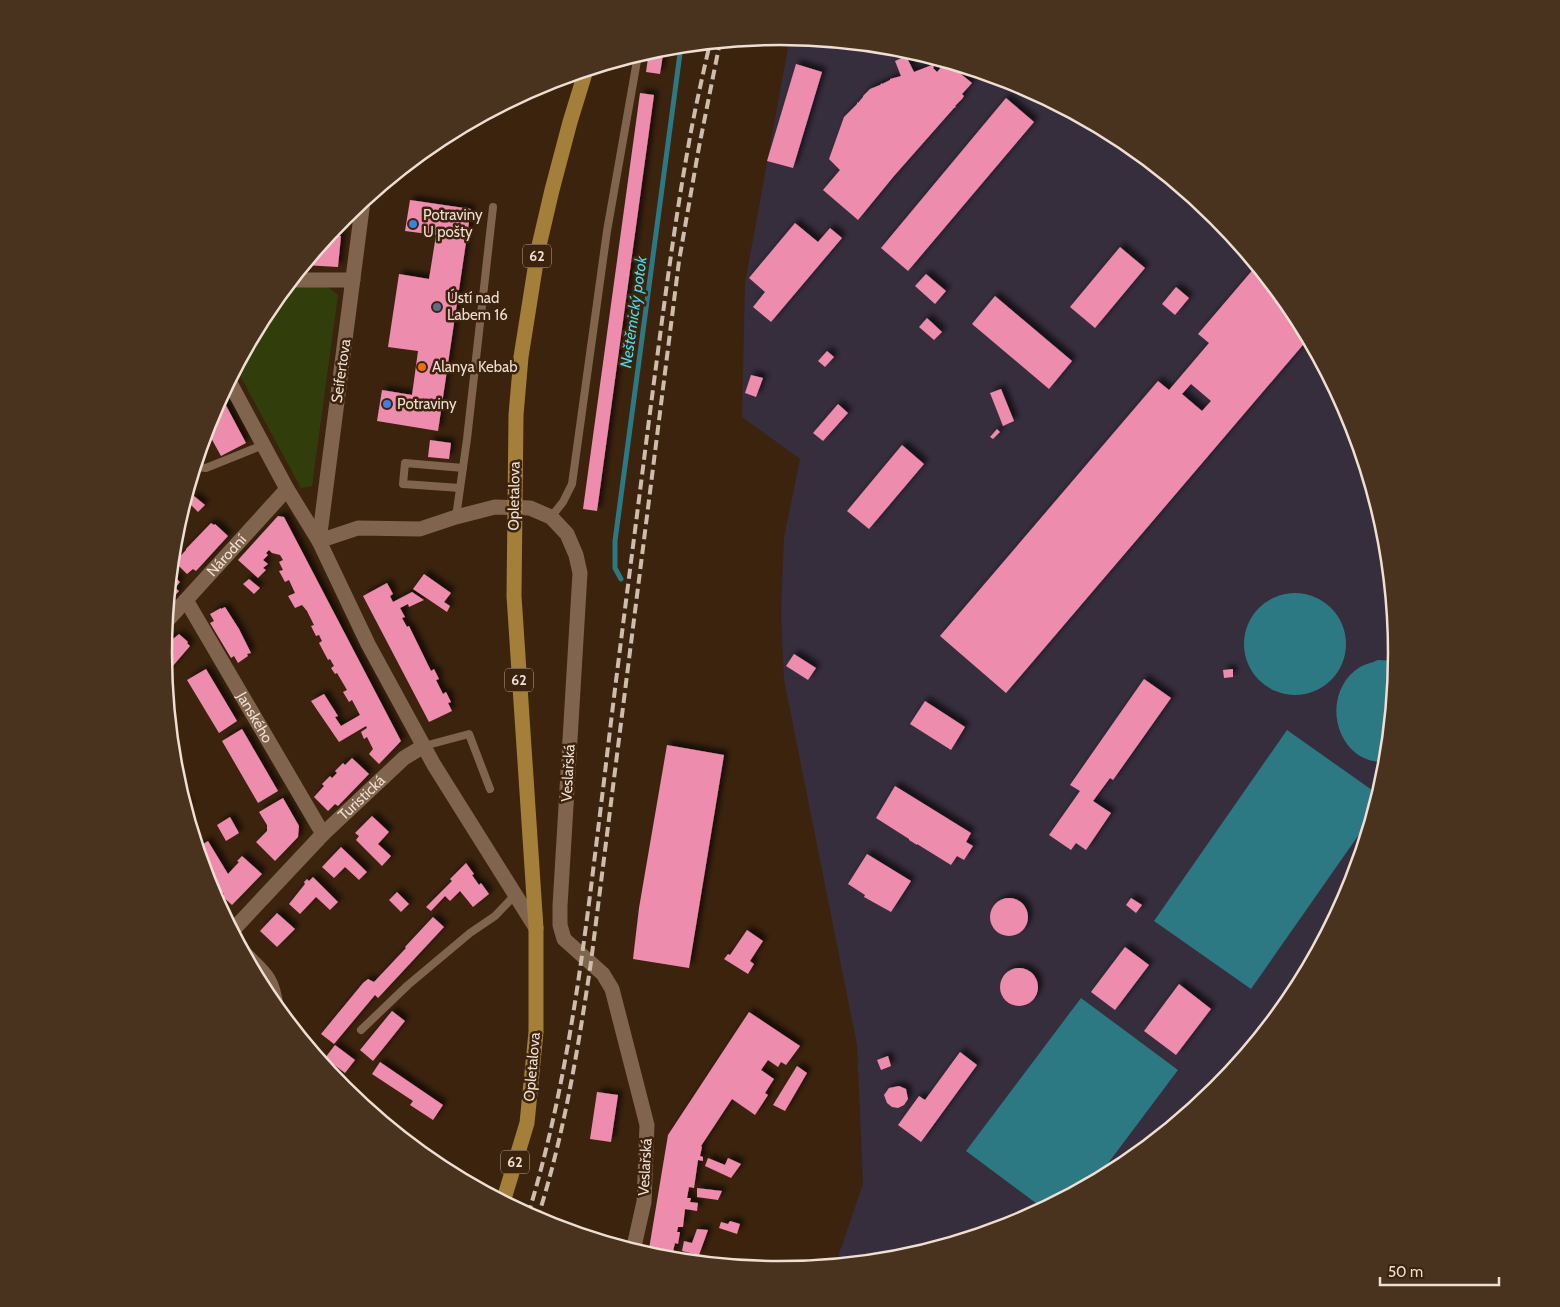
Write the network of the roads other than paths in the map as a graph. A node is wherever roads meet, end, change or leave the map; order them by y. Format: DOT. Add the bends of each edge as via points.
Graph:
graph roads {
  1 [pos="637,63"];
  2 [pos="584,77"];
  3 [pos="493,207"];
  4 [pos="362,212"];
  5 [pos="300,280"];
  6 [pos="353,280"];
  7 [pos="232,388"];
  8 [pos="263,445"];
  9 [pos="201,468"];
  10 [pos="463,468"];
  11 [pos="460,488"];
  12 [pos="287,489"];
  13 [pos="456,517"];
  14 [pos="551,518"];
  15 [pos="319,541"];
  16 [pos="186,600"];
  17 [pos="173,614"];
  18 [pos="424,746"];
  19 [pos="490,789"];
  20 [pos="323,834"];
  21 [pos="515,896"];
  22 [pos="236,927"];
  23 [pos="536,928"];
  24 [pos="259,968"];
  25 [pos="275,993"];
  26 [pos="360,1030"];
  27 [pos="505,1196"];
  28 [pos="635,1244"];
  1 -- 14 [label="lane" via="606,232 572,484"];
  2 -- 23 [label="main road, Opletalova / 62" via="538,250 522,357 515,446 514,596"];
  3 -- 10 [label="lane"];
  4 -- 6 [label="street, Seifertova"];
  5 -- 6 [label="street"];
  6 -- 15 [label="street, Seifertova"];
  7 -- 8 [label="street"];
  8 -- 9 [label="lane"];
  8 -- 12 [label="street"];
  10 -- 11 [label="lane"];
  10 -- 11 [label="lane" via="405,463 403,484"];
  11 -- 13 [label="lane"];
  12 -- 15 [label="street"];
  12 -- 16 [label="street, Národní"];
  13 -- 14 [label="street, Veslařská" via="495,507 530,508"];
  13 -- 15 [label="street, Veslařská" via="420,529 358,528"];
  14 -- 28 [label="street, Veslařská" via="567,534 580,573 560,925 564,939 603,974 612,989 647,1125 644,1202"];
  15 -- 18 [label="street" via="368,644"];
  16 -- 17 [label="street, Národní"];
  16 -- 20 [label="street, Janského"];
  18 -- 19 [label="lane, Turistická" via="469,734"];
  18 -- 20 [label="street, Turistická" via="404,758"];
  18 -- 21 [label="street"];
  20 -- 22 [label="street, Turistická"];
  21 -- 23 [label="street"];
  21 -- 26 [label="lane" via="495,916 408,985"];
  23 -- 27 [label="main road, Opletalova / 62" via="536,1032 527,1123"];
  24 -- 25 [label="street" via="269,978"];
}
